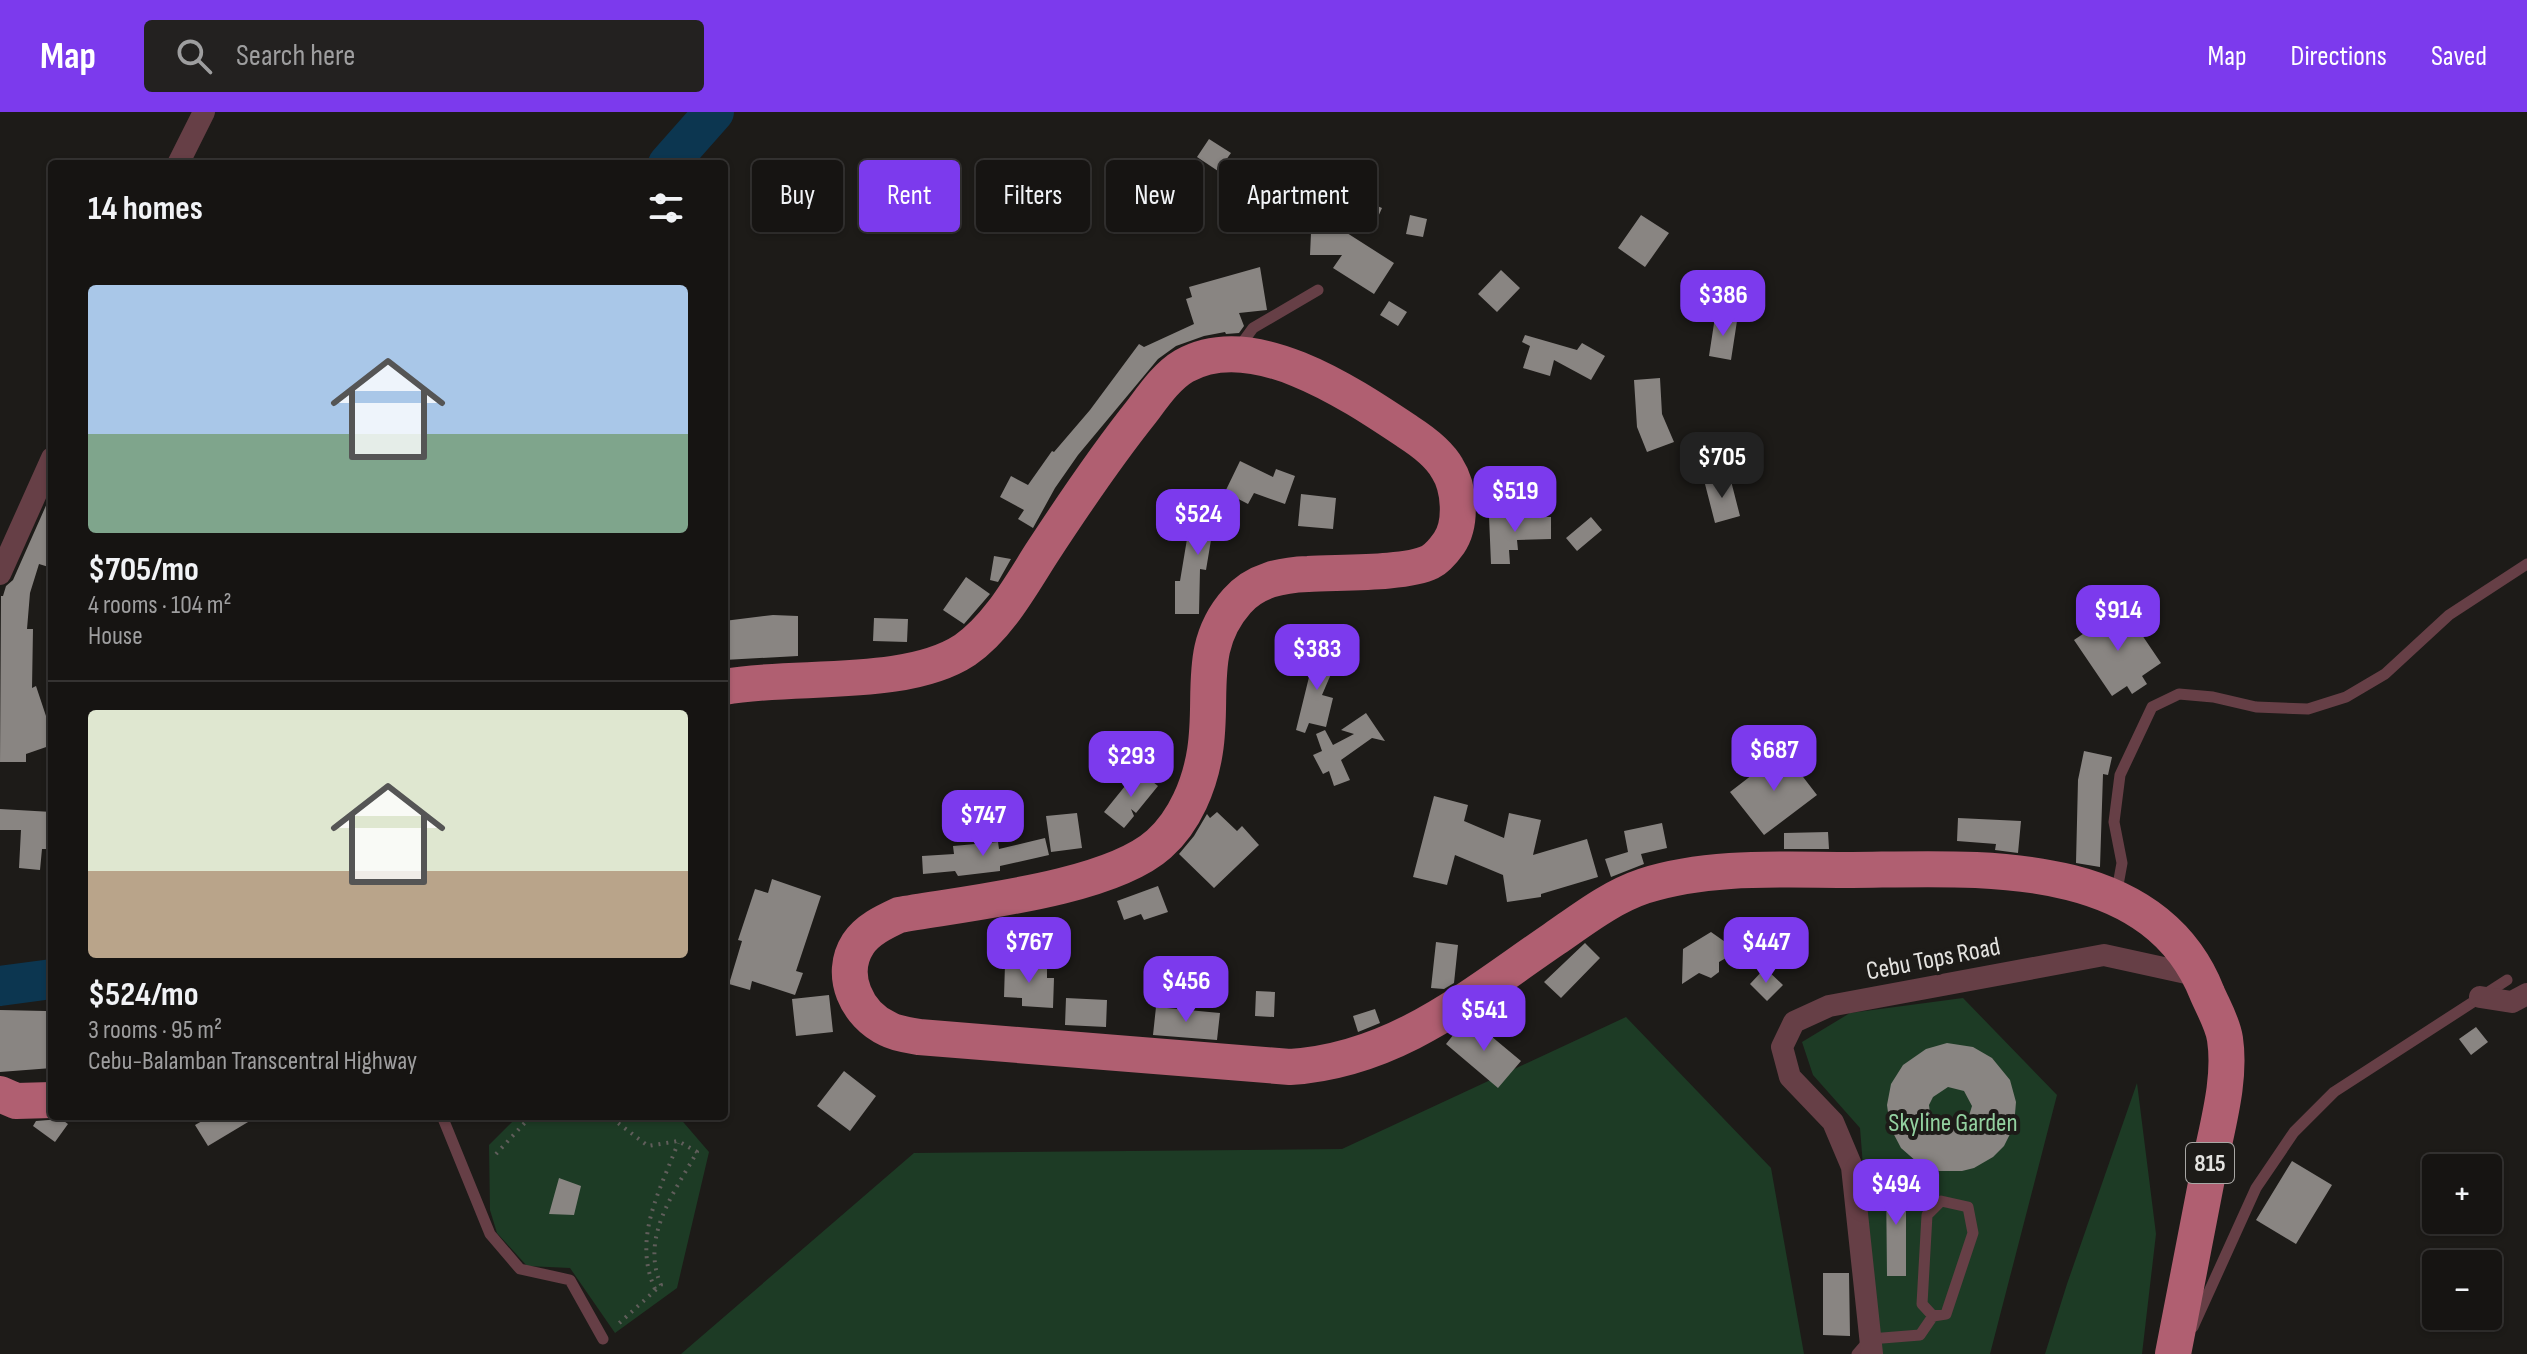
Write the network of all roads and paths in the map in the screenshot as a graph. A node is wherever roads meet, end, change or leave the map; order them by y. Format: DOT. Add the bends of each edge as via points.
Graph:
graph roads {
  1 [pos="204,112"];
  2 [pos="180,160"];
  3 [pos="1318,290"];
  4 [pos="1234,353"];
  5 [pos="48,467"];
  6 [pos="2527,564"];
  7 [pos="0,574"];
  8 [pos="728,686"];
  9 [pos="2116,897"];
  10 [pos="2200,976"];
  11 [pos="2507,980"];
  12 [pos="2527,994"];
  13 [pos="2480,997"];
  14 [pos="0,1094"];
  15 [pos="48,1100"];
  16 [pos="444,1120"];
  17 [pos="527,1120"];
  18 [pos="617,1120"];
  19 [pos="678,1141"];
  20 [pos="496,1154"];
  21 [pos="655,1289"];
  22 [pos="1933,1316"];
  23 [pos="603,1339"];
  24 [pos="1866,1349"];
  25 [pos="2174,1354"];
  1 -- 2 [label="street"];
  3 -- 4 [label="lane" via="1253,328"];
  4 -- 8 [label="main road, 815" via="1190,363 1166,381 1117,443 1011,602 963,651 928,667 882,674"];
  4 -- 9 [label="main road, 815" via="1313,375 1432,451 1449,469 1453,486 1457,525 1451,540 1429,563 1271,578 1243,593 1222,618 1212,641 1205,751 1192,797 1176,826 1157,846 1128,863 1069,885 899,915 876,926 859,941 849,975 869,1018 889,1030 919,1037 1290,1067 1321,1065 1372,1051 1433,1021 1606,903 1644,886 1699,873 1992,869 2071,882"];
  5 -- 7 [label="street"];
  6 -- 9 [label="lane" via="2449,615 2385,674 2346,697 2308,709 2256,707 2179,694 2152,707 2120,775 2114,822 2122,863"];
  9 -- 10 [label="main road, 815" via="2171,936"];
  10 -- 24 [label="street, Cebu Tops Road" via="2104,955 1829,1006 1794,1022 1782,1047 1790,1077 1833,1122 1852,1167"];
  10 -- 25 [label="main road, 815" via="2225,1038 2224,1090"];
  11 -- 13 [label="lane"];
  12 -- 13 [label="street" via="2512,1002"];
  13 -- 25 [label="lane" via="2334,1092 2294,1132 2256,1188 2198,1319"];
  14 -- 15 [label="main road" via="16,1101"];
  16 -- 23 [label="lane" via="490,1234 520,1269 570,1280"];
  17 -- 20 [label="path"];
  18 -- 19 [label="path" via="648,1146"];
  19 -- 21 [label="path" via="646,1226 647,1271"];
  19 -- 21 [label="path" via="697,1152 662,1215 654,1242 654,1270 661,1285"];
  21 -- 23 [label="path"];
  22 -- 22 [label="lane" via="1946,1314 1973,1233 1968,1207 1941,1201 1927,1215 1922,1304"];
  22 -- 24 [label="lane" via="1920,1335"];
}
